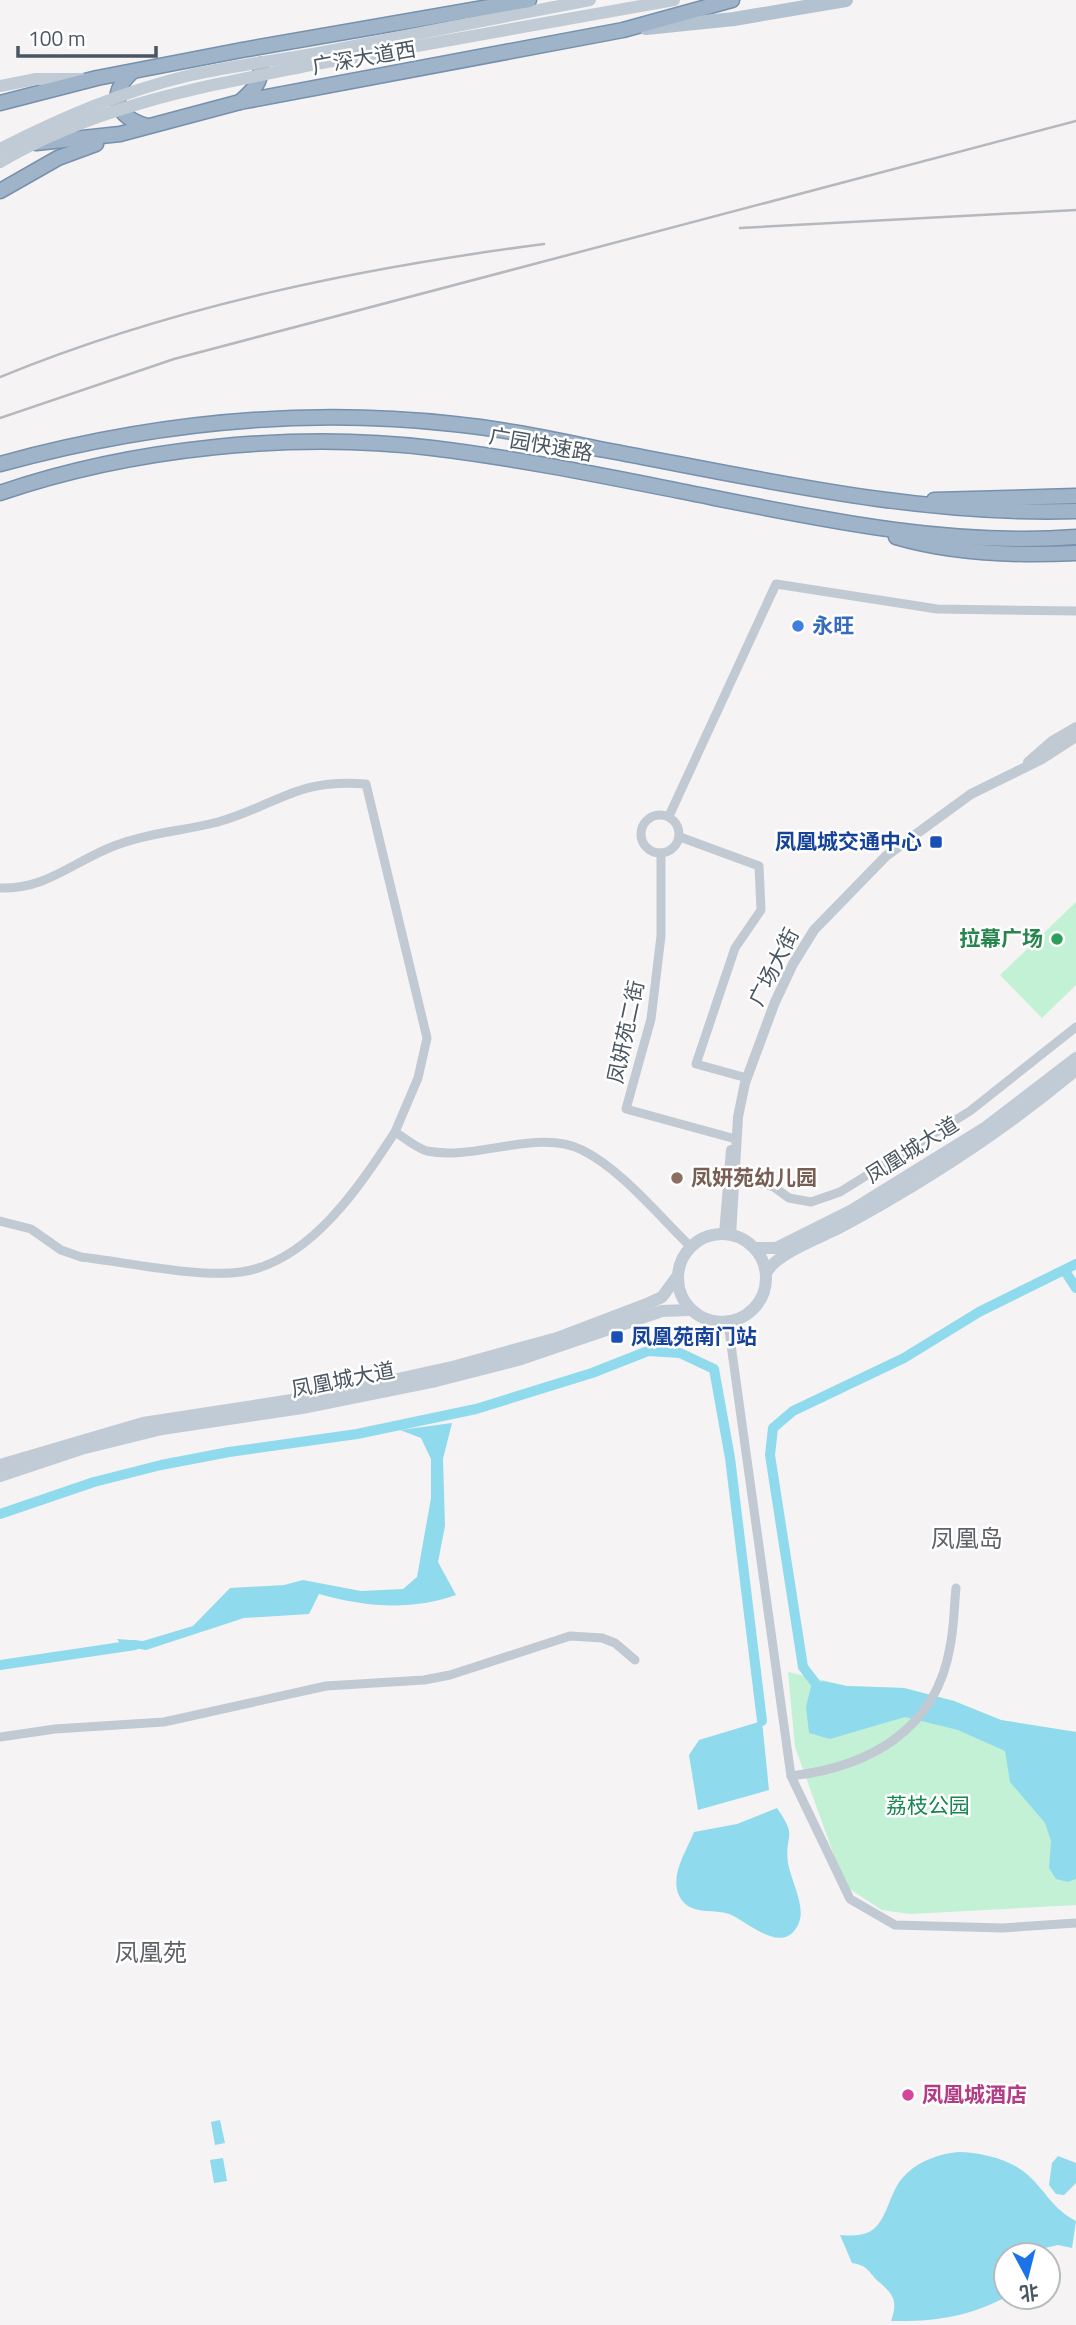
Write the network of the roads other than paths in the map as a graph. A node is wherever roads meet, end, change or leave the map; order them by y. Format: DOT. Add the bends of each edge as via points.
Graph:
graph roads {
  1 [pos="529,0"];
  2 [pos="590,0"];
  3 [pos="674,0"];
  4 [pos="733,0"];
  5 [pos="846,0"];
  6 [pos="624,30"];
  7 [pos="242,50"];
  8 [pos="315,59"];
  9 [pos="132,72"];
  10 [pos="97,78"];
  11 [pos="0,86"];
  12 [pos="240,102"];
  13 [pos="0,103"];
  14 [pos="150,126"];
  15 [pos="120,134"];
  16 [pos="0,143"];
  17 [pos="0,149"];
  18 [pos="0,162"];
  19 [pos="0,191"];
  20 [pos="0,464"];
  21 [pos="0,493"];
  22 [pos="1076,496"];
  23 [pos="904,503"];
  24 [pos="1076,511"];
  25 [pos="864,527"];
  26 [pos="1076,537"];
  27 [pos="1076,553"];
  28 [pos="1076,611"];
  29 [pos="1076,727"];
  30 [pos="1076,737"];
  31 [pos="1024,766"];
  32 [pos="669,816"];
  33 [pos="680,838"];
  34 [pos="661,853"];
  35 [pos="0,888"];
  36 [pos="1076,1027"];
  37 [pos="1076,1058"];
  38 [pos="1076,1070"];
  39 [pos="747,1078"];
  40 [pos="738,1117"];
  41 [pos="395,1132"];
  42 [pos="732,1138"];
  43 [pos="733,1175"];
  44 [pos="0,1222"];
  45 [pos="727,1235"];
  46 [pos="690,1246"];
  47 [pos="755,1248"];
  48 [pos="766,1273"];
  49 [pos="676,1278"];
  50 [pos="690,1310"];
  51 [pos="728,1323"];
  52 [pos="0,1465"];
  53 [pos="0,1476"];
  54 [pos="956,1588"];
  55 [pos="635,1660"];
  56 [pos="0,1737"];
  57 [pos="792,1776"];
  58 [pos="1076,1923"];
  1 -- 7 [label="highway, 广深大道西"];
  2 -- 8 [label="main road"];
  3 -- 8 [label="main road"];
  4 -- 6 [label="highway, 广深大道西"];
  5 -- 6 [label="main road" via="734,19"];
  6 -- 12 [label="highway, 广深大道西"];
  7 -- 9 [label="highway, 广深大道西"];
  7 -- 12 [label="highway" via="256,55 262,68 256,87"];
  8 -- 17 [label="main road, bridge" via="192,75 124,94 56,120"];
  8 -- 18 [label="main road, bridge" via="150,98 58,132"];
  9 -- 10 [label="highway, 广深大道西"];
  9 -- 14 [label="highway" via="121,83 118,103 132,121"];
  10 -- 11 [label="main road" via="36,79"];
  10 -- 13 [label="highway, 广深大道西"];
  12 -- 14 [label="highway, 广深大道西"];
  14 -- 15 [label="highway, 广深大道西"];
  15 -- 16 [label="highway, 广深大道西"];
  15 -- 19 [label="highway" via="58,158"];
  20 -- 23 [label="highway, 广园快速路" via="156,429 251,418 379,416 525,433"];
  21 -- 25 [label="highway, 广园快速路" via="152,456 229,447 360,443 432,447"];
  22 -- 23 [label="highway" via="961,497"];
  23 -- 24 [label="highway, 广园快速路" via="971,510"];
  25 -- 26 [label="highway, 广园快速路" via="994,537"];
  25 -- 27 [label="highway" via="932,547"];
  28 -- 32 [label="street" via="937,609 776,584"];
  29 -- 31 [label="street, 广场大街"];
  30 -- 31 [label="street, 广场大街"];
  31 -- 39 [label="street, 广场大街" via="971,794 886,856 814,930 788,973"];
  32 -- 33 [label="street" via="678,825"];
  32 -- 34 [label="street" via="656,814 642,827 645,845"];
  33 -- 34 [label="street" via="673,848"];
  33 -- 39 [label="street" via="759,866 761,910 735,948 696,1064"];
  34 -- 42 [label="street, 凤妍苑二街" via="661,936 652,1005 626,1109"];
  35 -- 41 [label="street" via="39,884 113,846 220,821 292,790 329,783 366,784 427,1038 418,1078"];
  36 -- 43 [label="street" via="970,1111 840,1192 811,1202"];
  37 -- 47 [label="main road, 凤凰城大道" via="986,1126 852,1210 776,1248"];
  38 -- 48 [label="main road, 凤凰城大道" via="998,1130 879,1206 781,1257"];
  39 -- 40 [label="street, 广场大街"];
  40 -- 42 [label="street, 广场大街"];
  40 -- 43 [label="street, 广场大街"];
  41 -- 44 [label="street" via="364,1176 309,1237 283,1258 252,1270 219,1273 71,1255 31,1229"];
  41 -- 46 [label="street" via="424,1150 449,1153 549,1142 580,1149 606,1166"];
  42 -- 43 [label="street, 广场大街"];
  43 -- 45 [label="street, 广场大街"];
  45 -- 46 [label="main road" via="706,1237"];
  45 -- 47 [label="main road"];
  46 -- 49 [label="main road"];
  47 -- 48 [label="main road"];
  48 -- 51 [label="main road" via="762,1297 752,1311"];
  49 -- 50 [label="main road" via="680,1296"];
  49 -- 52 [label="main road, 凤凰城大道" via="662,1297 649,1304 511,1352 330,1394 143,1423"];
  50 -- 51 [label="main road" via="704,1320"];
  50 -- 53 [label="main road, 凤凰城大道" via="662,1311 541,1353 436,1381 162,1429"];
  51 -- 57 [label="street"];
  54 -- 57 [label="street" via="950,1650 929,1705 899,1738 858,1761"];
  55 -- 56 [label="street" via="602,1638 570,1636 424,1680 326,1685 164,1722"];
  57 -- 58 [label="street" via="850,1899 895,1925 1002,1928"];
}
